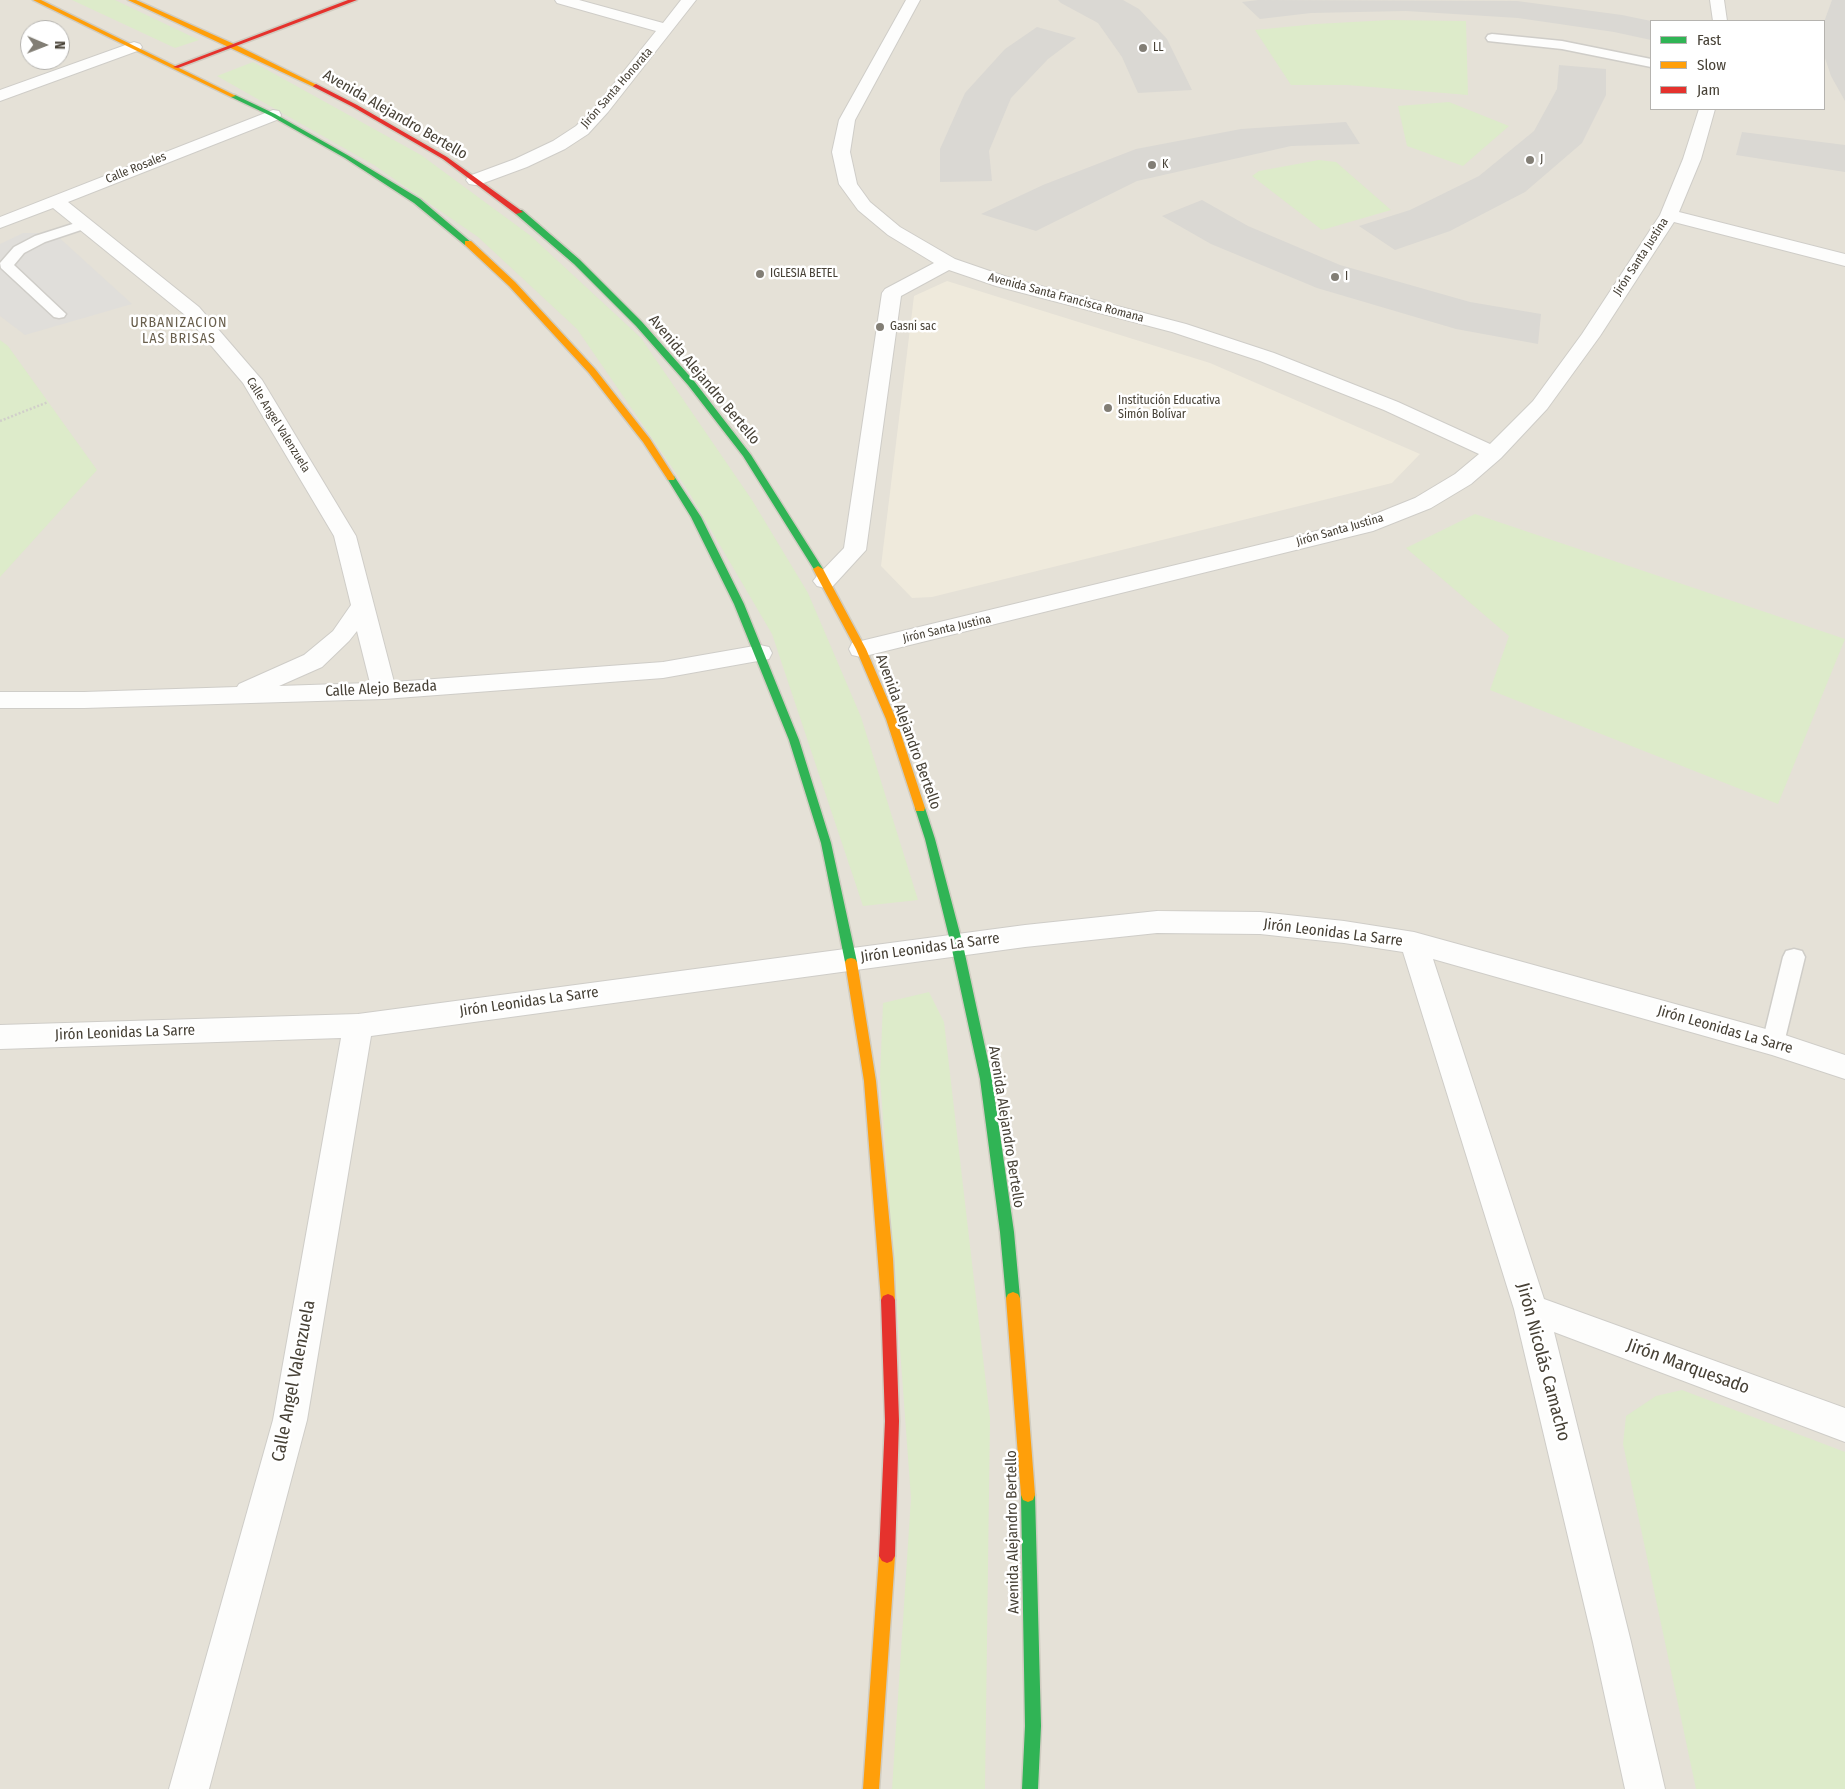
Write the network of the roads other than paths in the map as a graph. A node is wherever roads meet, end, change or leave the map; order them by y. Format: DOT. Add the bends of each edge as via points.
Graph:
graph roads {
  1 [pos="36,0"];
  2 [pos="131,0"];
  3 [pos="354,0"];
  4 [pos="562,0"];
  5 [pos="689,0"];
  6 [pos="913,0"];
  7 [pos="1717,0"];
  8 [pos="1720,20"];
  9 [pos="667,29"];
  10 [pos="1492,38"];
  11 [pos="134,46"];
  12 [pos="234,46"];
  13 [pos="1650,63"];
  14 [pos="176,67"];
  15 [pos="0,96"];
  16 [pos="1707,110"];
  17 [pos="273,115"];
  18 [pos="475,180"];
  19 [pos="56,200"];
  20 [pos="1669,215"];
  21 [pos="0,223"];
  22 [pos="85,224"];
  23 [pos="1845,260"];
  24 [pos="948,263"];
  25 [pos="59,314"];
  26 [pos="1493,453"];
  27 [pos="825,581"];
  28 [pos="363,605"];
  29 [pos="861,649"];
  30 [pos="760,653"];
  31 [pos="384,690"];
  32 [pos="235,695"];
  33 [pos="0,700"];
  34 [pos="1414,943"];
  35 [pos="957,945"];
  36 [pos="1794,957"];
  37 [pos="851,959"];
  38 [pos="358,1026"];
  39 [pos="0,1037"];
  40 [pos="1772,1043"];
  41 [pos="1845,1067"];
  42 [pos="1531,1309"];
  43 [pos="1845,1425"];
  44 [pos="189,1789"];
  45 [pos="871,1789"];
  46 [pos="1030,1789"];
  47 [pos="1645,1789"];
  1 -- 11 [label="main road"];
  2 -- 12 [label="main road, Avenida Alejandro Bertello"];
  3 -- 12 [label="main road"];
  4 -- 9 [label="street"];
  5 -- 9 [label="street, Jirón Santa Honorata"];
  6 -- 24 [label="street, Avenida Santa Francisca Romana" via="847,120 841,152 848,184 864,206 894,231"];
  7 -- 8 [label="street"];
  9 -- 18 [label="street, Jirón Santa Honorata" via="582,130 560,145"];
  10 -- 13 [label="lane" via="1562,45"];
  11 -- 14 [label="main road"];
  11 -- 15 [label="street"];
  12 -- 14 [label="main road"];
  12 -- 18 [label="main road, Avenida Alejandro Bertello" via="355,106 445,158"];
  14 -- 17 [label="main road"];
  16 -- 20 [label="street, Jirón Santa Justina" via="1692,159"];
  17 -- 19 [label="street, Calle Rosales"];
  17 -- 30 [label="main road" via="347,156 417,201 512,284 592,371 647,441 696,517"];
  18 -- 27 [label="main road, Avenida Alejandro Bertello" via="521,213 577,262 639,324 691,383 747,455"];
  19 -- 21 [label="street, Calle Rosales"];
  19 -- 22 [label="street, Calle Angel Valenzuela"];
  20 -- 23 [label="street"];
  20 -- 26 [label="street, Jirón Santa Justina" via="1590,336 1540,405"];
  22 -- 25 [label="lane" via="40,239 19,250 6,265"];
  22 -- 28 [label="street, Calle Angel Valenzuela" via="192,311 252,380 345,536"];
  24 -- 26 [label="street, Avenida Santa Francisca Romana" via="1003,282 1179,328 1267,357 1391,406"];
  24 -- 27 [label="street" via="892,293 855,550"];
  26 -- 29 [label="street, Jirón Santa Justina" via="1463,479 1423,503 1365,526"];
  27 -- 29 [label="main road, Avenida Alejandro Bertello"];
  28 -- 31 [label="street, Calle Angel Valenzuela"];
  28 -- 32 [label="street" via="341,636 313,661"];
  29 -- 35 [label="main road, Avenida Alejandro Bertello" via="890,719 930,839"];
  30 -- 31 [label="street, Calle Alejo Bezada" via="663,670"];
  30 -- 37 [label="main road" via="794,740 826,843"];
  31 -- 32 [label="street, Calle Alejo Bezada"];
  32 -- 33 [label="street, Calle Alejo Bezada"];
  34 -- 35 [label="street, Jirón Leonidas La Sarre" via="1260,923 1157,922"];
  34 -- 40 [label="street, Jirón Leonidas La Sarre"];
  34 -- 42 [label="street, Jirón Nicolás Camacho"];
  35 -- 37 [label="street, Jirón Leonidas La Sarre"];
  35 -- 46 [label="main road, Avenida Alejandro Bertello" via="986,1079 1005,1213 1028,1470 1033,1726"];
  36 -- 40 [label="lane"];
  37 -- 38 [label="street, Jirón Leonidas La Sarre"];
  37 -- 45 [label="main road" via="870,1081 886,1258 892,1421 885,1605"];
  38 -- 39 [label="street, Jirón Leonidas La Sarre"];
  38 -- 44 [label="street, Calle Angel Valenzuela" via="290,1420"];
  40 -- 41 [label="street, Jirón Leonidas La Sarre"];
  42 -- 43 [label="street, Jirón Marquesado"];
  42 -- 47 [label="street, Jirón Nicolás Camacho"];
}
